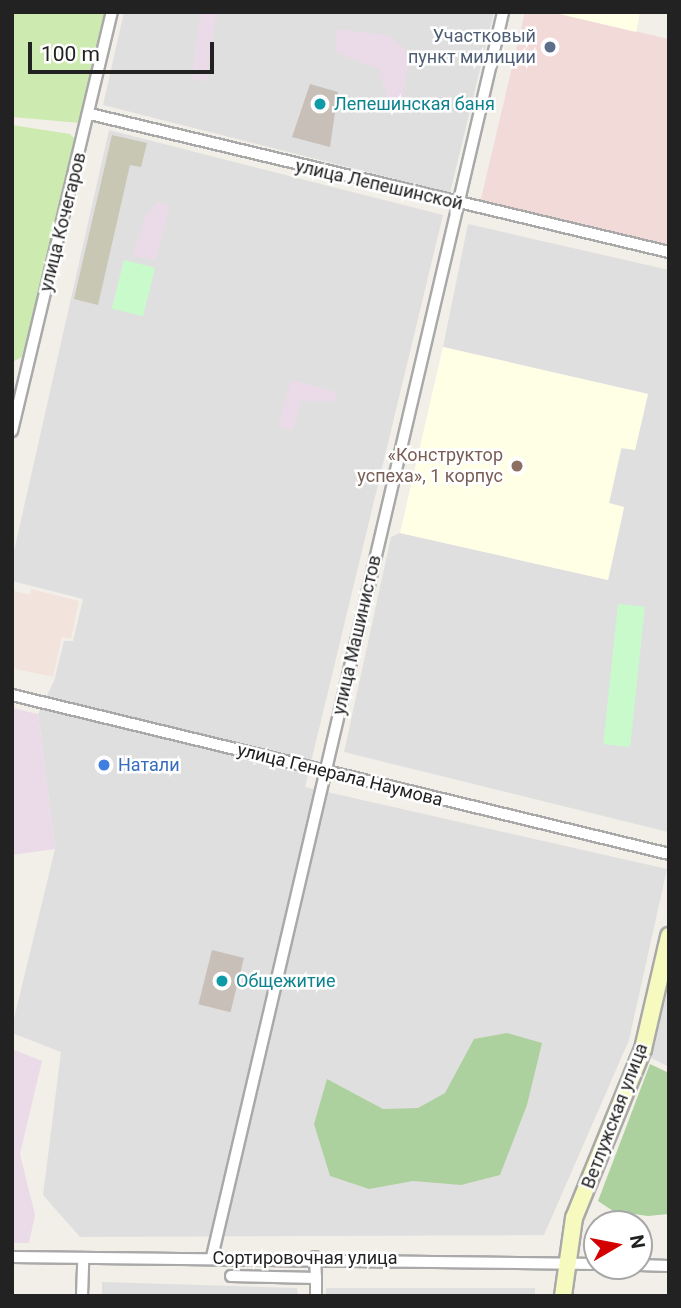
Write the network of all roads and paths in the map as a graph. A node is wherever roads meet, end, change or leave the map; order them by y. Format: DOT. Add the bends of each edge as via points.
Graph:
graph roads {
  1 [pos="113,12"];
  2 [pos="503,12"];
  3 [pos="90,114"];
  4 [pos="458,204"];
  5 [pos="669,251"];
  6 [pos="12,431"];
  7 [pos="12,695"];
  8 [pos="326,773"];
  9 [pos="669,853"];
  10 [pos="669,936"];
  11 [pos="12,1257"];
  12 [pos="212,1257"];
  13 [pos="315,1257"];
  14 [pos="83,1258"];
  15 [pos="564,1264"];
  16 [pos="583,1264"];
  17 [pos="231,1276"];
  18 [pos="316,1278"];
  19 [pos="82,1296"];
  20 [pos="316,1296"];
  21 [pos="563,1296"];
  1 -- 3 [label="street, улица Кочегаров"];
  2 -- 4 [label="street, улица Машинистов"];
  3 -- 4 [label="street, улица Лепешинской"];
  3 -- 6 [label="street, улица Кочегаров"];
  4 -- 5 [label="street, улица Лепешинской"];
  4 -- 8 [label="street, улица Машинистов"];
  7 -- 8 [label="street, улица Генерала Наумова"];
  8 -- 9 [label="street, улица Генерала Наумова"];
  8 -- 12 [label="street, улица Машинистов"];
  10 -- 15 [label="main road, Ветлужская улица" via="643,1049 574,1218"];
  11 -- 14 [label="street, Сортировочная улица"];
  12 -- 13 [label="street, Сортировочная улица"];
  12 -- 14 [label="street, Сортировочная улица"];
  13 -- 15 [label="street, Сортировочная улица"];
  13 -- 18 [label="street"];
  14 -- 19 [label="street"];
  15 -- 16 [label="street, Сортировочная улица"];
  15 -- 21 [label="main road, Ветлужская улица"];
  17 -- 18 [label="street"];
  18 -- 20 [label="street"];
}
